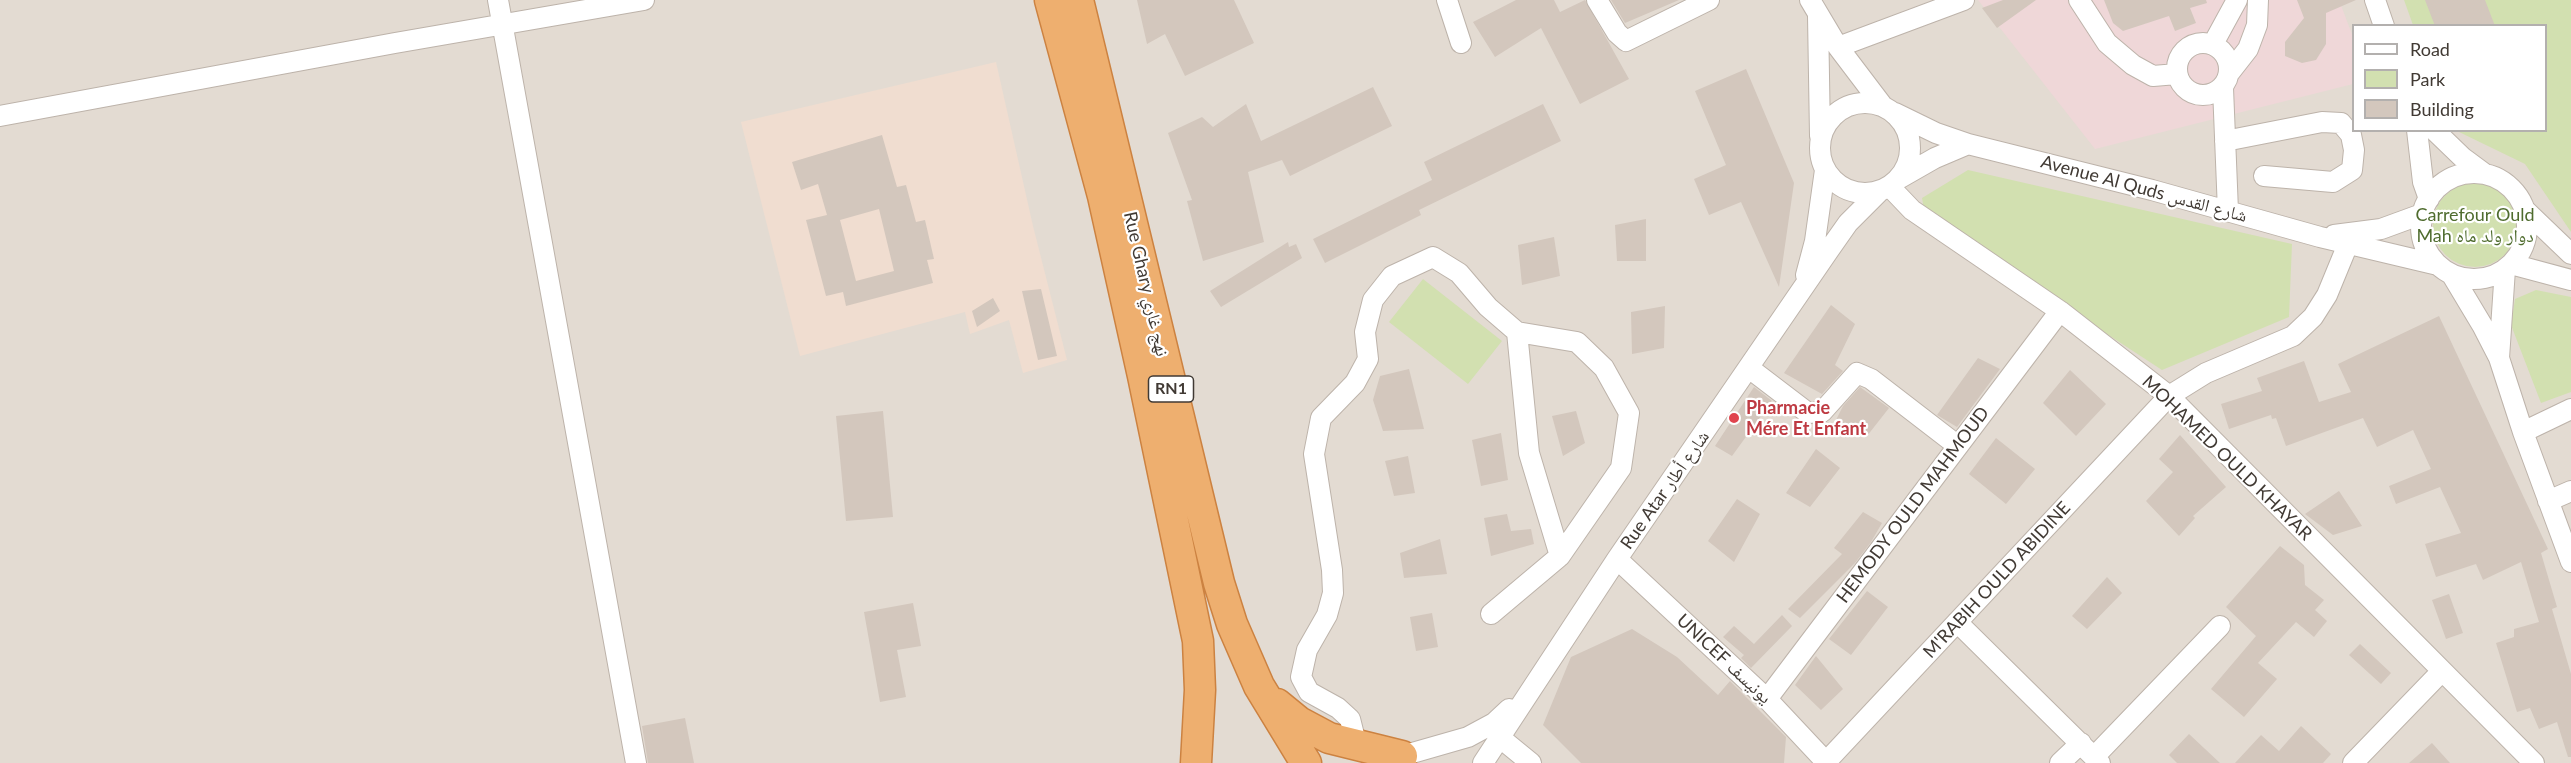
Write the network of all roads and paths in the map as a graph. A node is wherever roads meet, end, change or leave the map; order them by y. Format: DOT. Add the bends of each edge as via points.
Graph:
graph roads {
  1 [pos="498,0"];
  2 [pos="645,0"];
  3 [pos="1050,0"];
  4 [pos="1078,0"];
  5 [pos="1447,0"];
  6 [pos="1597,0"];
  7 [pos="1709,0"];
  8 [pos="1964,0"];
  9 [pos="2079,0"];
  10 [pos="2237,0"];
  11 [pos="2258,0"];
  12 [pos="2375,0"];
  13 [pos="1814,8"];
  14 [pos="502,24"];
  15 [pos="2383,24"];
  16 [pos="1461,43"];
  17 [pos="2213,44"];
  18 [pos="1838,47"];
  19 [pos="2177,74"];
  20 [pos="2226,80"];
  21 [pos="1889,109"];
  22 [pos="0,116"];
  23 [pos="2417,132"];
  24 [pos="2436,132"];
  25 [pos="1821,138"];
  26 [pos="2225,141"];
  27 [pos="1968,144"];
  28 [pos="1825,170"];
  29 [pos="2485,174"];
  30 [pos="2264,176"];
  31 [pos="1889,186"];
  32 [pos="1114,194"];
  33 [pos="2426,207"];
  34 [pos="2524,210"];
  35 [pos="2228,211"];
  36 [pos="2320,237"];
  37 [pos="2348,244"];
  38 [pos="2571,254"];
  39 [pos="2508,266"];
  40 [pos="2445,270"];
  41 [pos="2571,280"];
  42 [pos="1801,292"];
  43 [pos="2060,311"];
  44 [pos="1517,332"];
  45 [pos="2499,358"];
  46 [pos="1749,368"];
  47 [pos="2169,396"];
  48 [pos="2571,409"];
  49 [pos="2523,432"];
  50 [pos="1958,446"];
  51 [pos="2571,491"];
  52 [pos="2548,501"];
  53 [pos="1560,556"];
  54 [pos="1617,559"];
  55 [pos="2571,562"];
  56 [pos="1491,614"];
  57 [pos="1958,622"];
  58 [pos="2220,626"];
  59 [pos="2442,671"];
  60 [pos="1259,687"];
  61 [pos="1532,690"];
  62 [pos="1767,699"];
  63 [pos="1498,736"];
  64 [pos="1353,744"];
  65 [pos="2092,754"];
  66 [pos="1389,759"];
  67 [pos="636,763"];
  68 [pos="1196,763"];
  69 [pos="1306,763"];
  70 [pos="1483,763"];
  71 [pos="1531,763"];
  72 [pos="1826,763"];
  73 [pos="2060,763"];
  74 [pos="2353,763"];
  75 [pos="2534,763"];
  1 -- 14 [label="street"];
  2 -- 14 [label="street"];
  3 -- 32 [label="highway, Rue Ghary نهج غاري / RN1"];
  4 -- 32 [label="highway, Rue Ghary نهج غاري / RN1"];
  5 -- 16 [label="street"];
  6 -- 7 [label="street" via="1626,41"];
  8 -- 18 [label="street"];
  9 -- 19 [label="street" via="2107,43 2133,64 2153,76"];
  10 -- 17 [label="street"];
  11 -- 20 [label="street" via="2257,25 2248,49"];
  12 -- 15 [label="street"];
  13 -- 18 [label="street"];
  13 -- 25 [label="street"];
  14 -- 22 [label="street"];
  14 -- 67 [label="street"];
  17 -- 19 [label="street" via="2195,43 2180,54"];
  17 -- 20 [label="street" via="2224,51 2230,63"];
  18 -- 21 [label="street"];
  19 -- 20 [label="street" via="2181,86 2194,95 2209,96"];
  20 -- 26 [label="street"];
  21 -- 25 [label="street" via="1867,102 1851,104 1827,123"];
  21 -- 27 [label="street, Avenue Al Quds شارع القدس"];
  21 -- 31 [label="street" via="1906,128 1911,145 1908,162"];
  23 -- 33 [label="street"];
  24 -- 29 [label="street"];
  25 -- 28 [label="street" via="1819,149"];
  26 -- 30 [label="street" via="2322,122 2341,123 2351,135 2352,170 2333,182"];
  26 -- 35 [label="street"];
  27 -- 31 [label="street" via="1935,158"];
  27 -- 35 [label="street, Avenue Al Quds شارع القدس"];
  28 -- 31 [label="street" via="1848,191 1863,194"];
  28 -- 42 [label="street, Rue Atar شارع أطار" via="1815,241"];
  29 -- 33 [label="street" via="2453,178 2439,187"];
  29 -- 34 [label="street" via="2510,187"];
  31 -- 42 [label="street, Rue Atar شارع أطار" via="1848,223"];
  31 -- 43 [label="street, MOHAMED OULD KHAYAR" via="1912,210"];
  32 -- 60 [label="highway, Rue Ghary نهج غاري / RN1" via="1219,583"];
  32 -- 68 [label="highway, Rue Ghary نهج غاري / RN1" via="1143,376 1198,641"];
  33 -- 36 [label="street, Avenue Al Quds شارع القدس" via="2381,229"];
  33 -- 40 [label="street" via="2423,242 2429,255"];
  34 -- 38 [label="street"];
  34 -- 39 [label="street" via="2526,237"];
  35 -- 36 [label="street, Avenue Al Quds شارع القدس"];
  36 -- 37 [label="street, Avenue Al Quds شارع القدس"];
  37 -- 40 [label="street, Avenue Al Quds شارع القدس"];
  37 -- 47 [label="street, M'RABIH OULD ABIDINE" via="2327,295 2313,317 2293,336 2206,373"];
  39 -- 40 [label="street" via="2480,279"];
  39 -- 41 [label="street"];
  39 -- 45 [label="street"];
  40 -- 45 [label="street"];
  42 -- 46 [label="street, Rue Atar شارع أطار"];
  43 -- 47 [label="street, MOHAMED OULD KHAYAR"];
  43 -- 50 [label="street, HEMODY OULD MAHMOUD"];
  44 -- 53 [label="street" via="1529,453"];
  44 -- 53 [label="street" via="1577,342 1604,368 1629,413 1621,468"];
  44 -- 64 [label="street" via="1458,273 1433,257 1392,276 1373,300 1365,332 1368,359 1355,383 1321,418 1314,454 1333,593 1327,615 1307,650 1301,677 1309,692 1345,712 1353,727"];
  45 -- 49 [label="street"];
  46 -- 50 [label="street" via="1808,413 1822,412 1857,373 1871,379"];
  46 -- 54 [label="street, Rue Atar شارع أطار"];
  47 -- 57 [label="street, M'RABIH OULD ABIDINE"];
  47 -- 59 [label="street, MOHAMED OULD KHAYAR"];
  48 -- 49 [label="street"];
  49 -- 52 [label="street"];
  50 -- 62 [label="street, HEMODY OULD MAHMOUD"];
  51 -- 52 [label="street"];
  52 -- 55 [label="street"];
  53 -- 56 [label="street"];
  54 -- 61 [label="street, Rue Atar شارع أطار"];
  54 -- 62 [label="street, UNICEF يونيسف"];
  57 -- 65 [label="street"];
  57 -- 72 [label="street, M'RABIH OULD ABIDINE"];
  58 -- 65 [label="street"];
  59 -- 74 [label="street"];
  59 -- 75 [label="street, MOHAMED OULD KHAYAR"];
  60 -- 64 [label="highway" via="1299,722 1329,738"];
  60 -- 69 [label="highway, Rue Ghary نهج غاري / RN1"];
  61 -- 63 [label="street, Rue Atar شارع أطار"];
  61 -- 66 [label="street, Rue Atar شارع أطار" via="1494,723 1468,737"];
  62 -- 72 [label="street, UNICEF يونيسف"];
  63 -- 70 [label="street, Rue Atar شارع أطار"];
  63 -- 71 [label="street"];
  64 -- 66 [label="highway"];
  65 -- 73 [label="street"];
}
